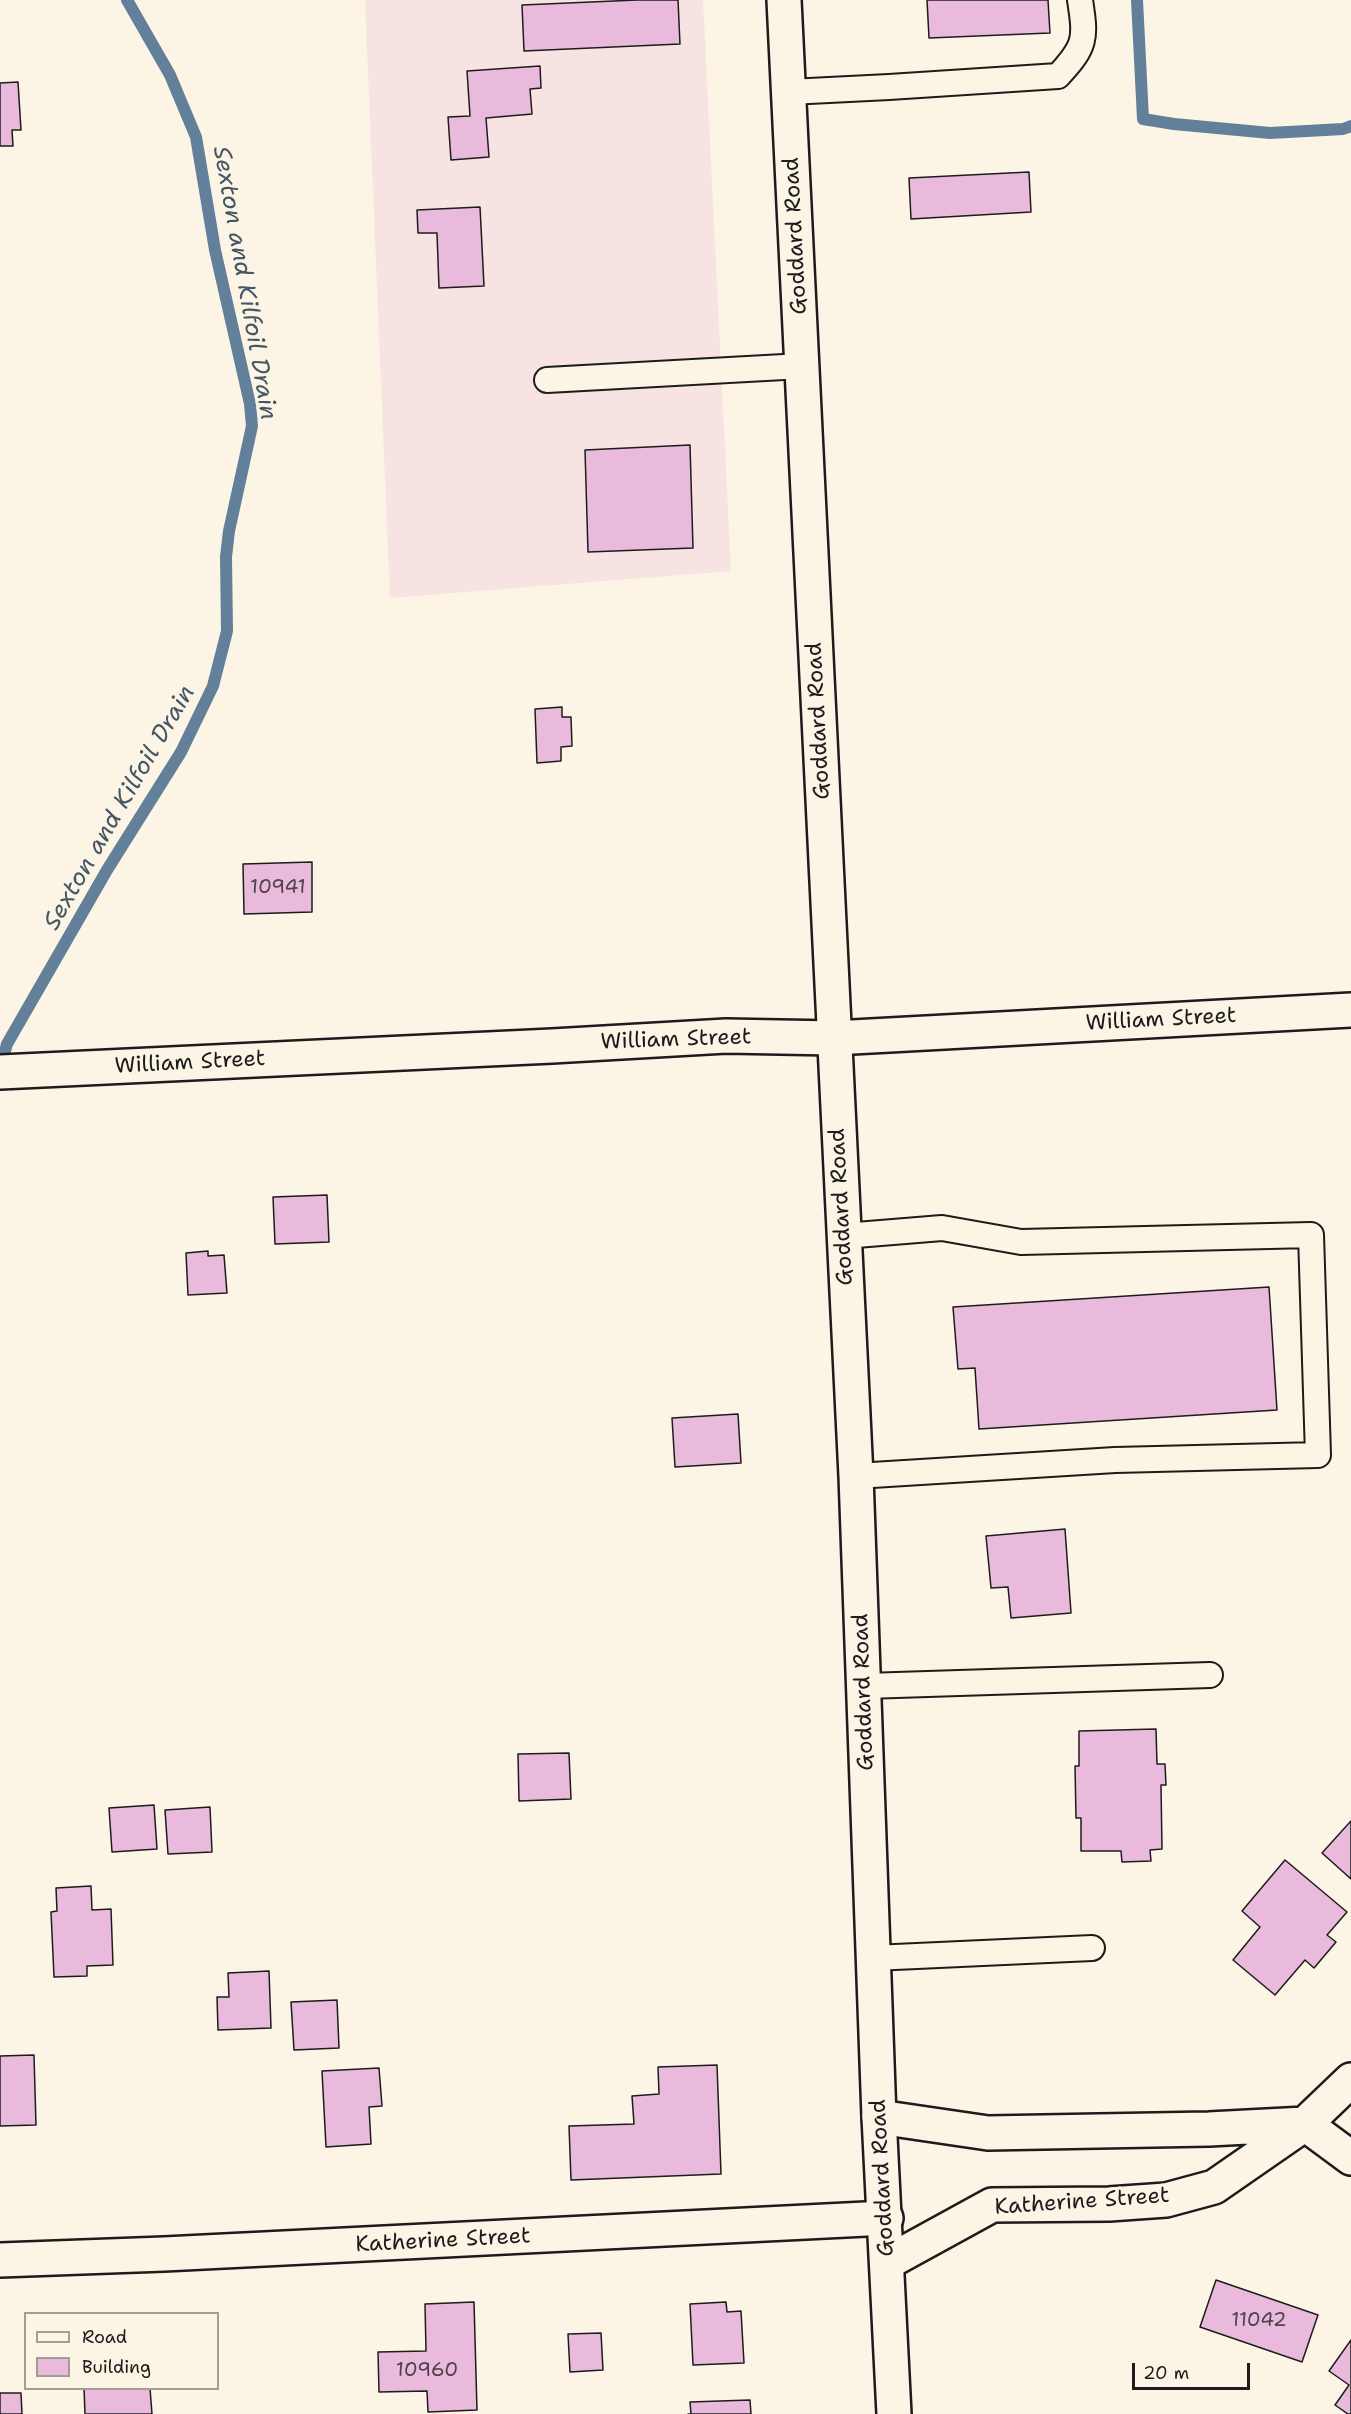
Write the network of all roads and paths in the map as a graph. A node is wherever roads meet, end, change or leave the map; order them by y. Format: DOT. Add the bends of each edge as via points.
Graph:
graph roads {
  1 [pos="784,0"];
  2 [pos="1080,0"];
  3 [pos="789,92"];
  4 [pos="802,366"];
  5 [pos="547,380"];
  6 [pos="1351,1010"];
  7 [pos="834,1038"];
  8 [pos="0,1072"];
  9 [pos="844,1236"];
  10 [pos="856,1476"];
  11 [pos="1210,1676"];
  12 [pos="865,1686"];
  13 [pos="1092,1948"];
  14 [pos="873,1959"];
  15 [pos="1351,2080"];
  16 [pos="879,2117"];
  17 [pos="1305,2124"];
  18 [pos="1351,2158"];
  19 [pos="886,2218"];
  20 [pos="0,2260"];
  21 [pos="888,2262"];
  22 [pos="894,2414"];
  1 -- 3 [label="street, Goddard Road"];
  2 -- 3 [label="lane" via="1085,33 1074,58 1058,76"];
  3 -- 4 [label="street, Goddard Road"];
  4 -- 5 [label="lane"];
  4 -- 7 [label="street, Goddard Road"];
  6 -- 7 [label="street, William Street"];
  7 -- 8 [label="street, William Street" via="735,1035"];
  7 -- 9 [label="street, Goddard Road"];
  9 -- 10 [label="street, Goddard Road"];
  9 -- 10 [label="lane" via="942,1228 1021,1242 1311,1235 1318,1455 1115,1460"];
  10 -- 12 [label="street, Goddard Road"];
  11 -- 12 [label="lane"];
  12 -- 14 [label="street, Goddard Road"];
  13 -- 14 [label="lane"];
  14 -- 16 [label="street, Goddard Road"];
  15 -- 17 [label="street, Katherine Street"];
  16 -- 17 [label="street" via="988,2133"];
  16 -- 19 [label="street, Goddard Road"];
  17 -- 18 [label="street"];
  17 -- 21 [label="street, Katherine Street" via="1214,2187 1166,2200 992,2205"];
  19 -- 20 [label="street, Katherine Street"];
  19 -- 21 [label="street, Goddard Road"];
  21 -- 22 [label="street, Goddard Road"];
}
